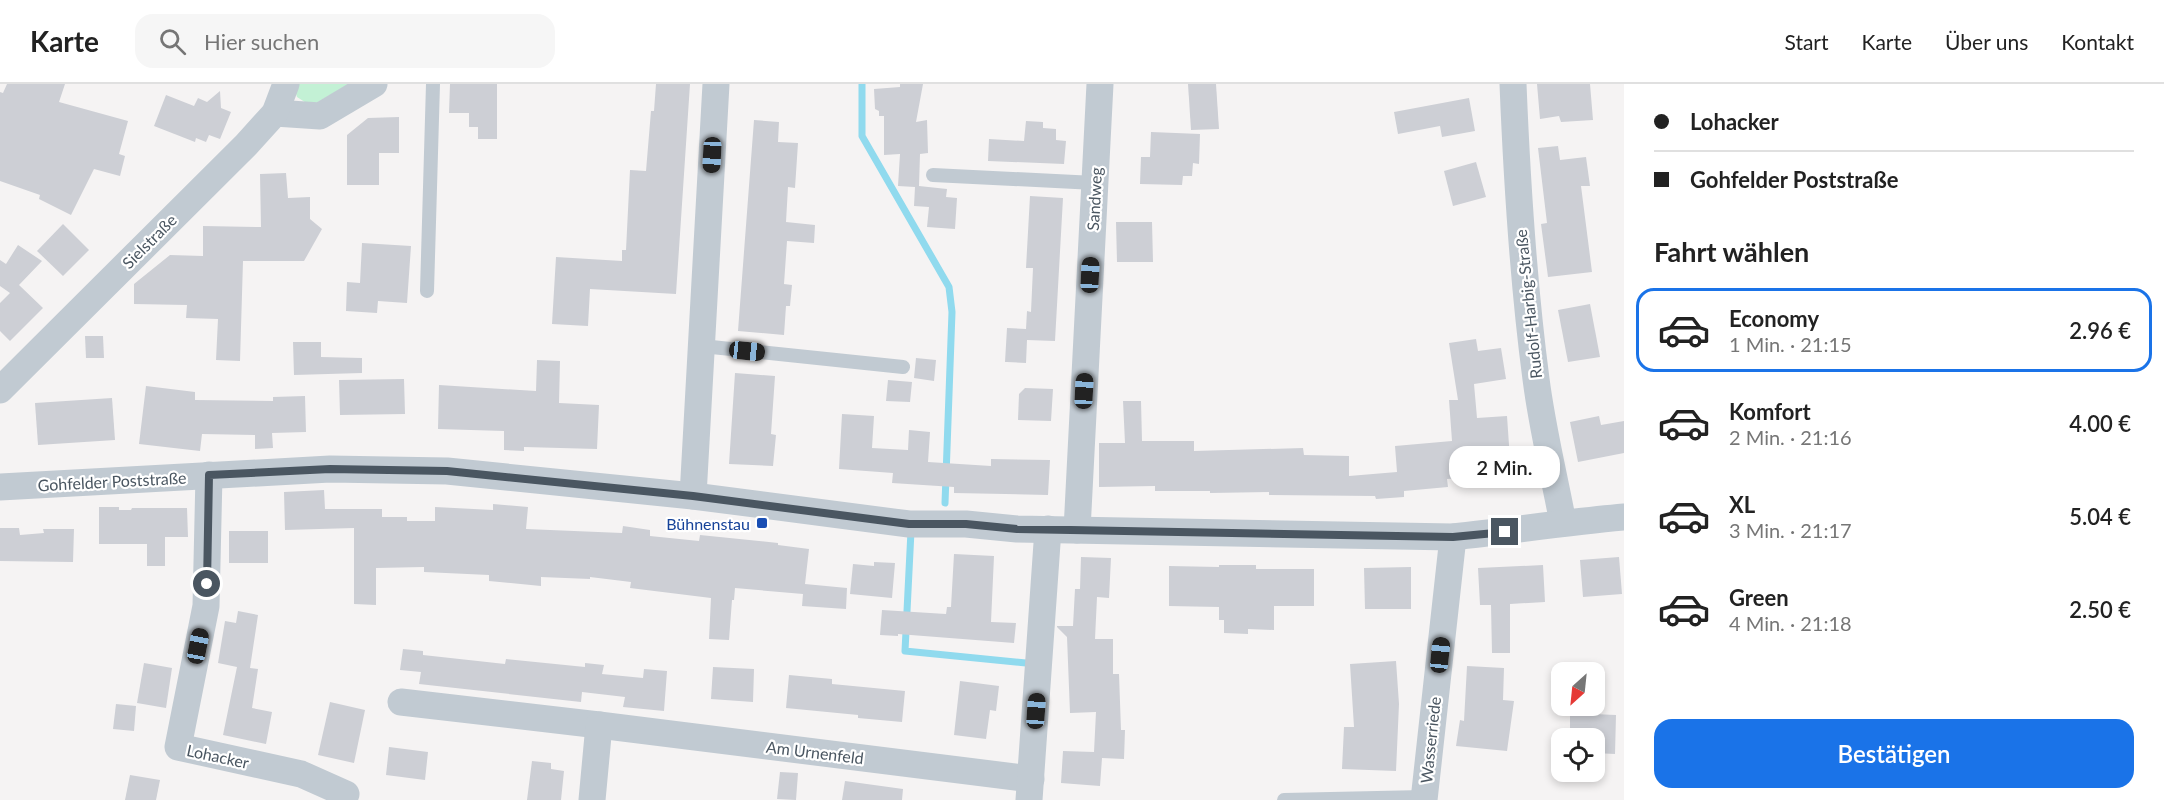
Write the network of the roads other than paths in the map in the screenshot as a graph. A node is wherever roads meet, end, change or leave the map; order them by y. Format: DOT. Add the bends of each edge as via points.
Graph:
graph roads {
  1 [pos="286,84"];
  2 [pos="374,84"];
  3 [pos="433,84"];
  4 [pos="716,84"];
  5 [pos="1100,84"];
  6 [pos="1513,84"];
  7 [pos="275,113"];
  8 [pos="933,175"];
  9 [pos="1095,183"];
  10 [pos="427,291"];
  11 [pos="702,346"];
  12 [pos="903,367"];
  13 [pos="0,390"];
  14 [pos="209,475"];
  15 [pos="0,487"];
  16 [pos="693,496"];
  17 [pos="1624,517"];
  18 [pos="1563,523"];
  19 [pos="1048,529"];
  20 [pos="1077,530"];
  21 [pos="1453,537"];
  22 [pos="401,702"];
  23 [pos="599,725"];
  24 [pos="1030,790"];
  25 [pos="346,794"];
  26 [pos="1424,799"];
  27 [pos="592,800"];
  28 [pos="1284,800"];
  1 -- 7 [label="street, Sielstraße"];
  2 -- 7 [label="street" via="320,116"];
  3 -- 10 [label="lane"];
  4 -- 11 [label="street"];
  5 -- 9 [label="street, Sandweg"];
  6 -- 18 [label="street, Rudolf-Harbig-Straße" via="1526,295 1536,382"];
  7 -- 13 [label="street, Sielstraße"];
  8 -- 9 [label="lane"];
  9 -- 20 [label="street, Sandweg"];
  11 -- 12 [label="lane"];
  11 -- 16 [label="street"];
  14 -- 15 [label="street, Gohfelder Poststraße"];
  14 -- 16 [label="street, Gohfelder Poststraße" via="330,469 447,471"];
  14 -- 25 [label="street, Lohacker" via="206,606 178,747 301,774"];
  16 -- 19 [label="street, Gohfelder Poststraße" via="909,524"];
  17 -- 18 [label="street, Gohfelder Poststraße"];
  18 -- 21 [label="street, Gohfelder Poststraße"];
  19 -- 20 [label="street, Gohfelder Poststraße"];
  19 -- 24 [label="street"];
  20 -- 21 [label="street, Gohfelder Poststraße"];
  21 -- 26 [label="street, Wasserriede"];
  22 -- 23 [label="street, Am Urnenfeld"];
  23 -- 24 [label="street, Am Urnenfeld"];
  23 -- 27 [label="street"];
  26 -- 28 [label="lane"];
}
